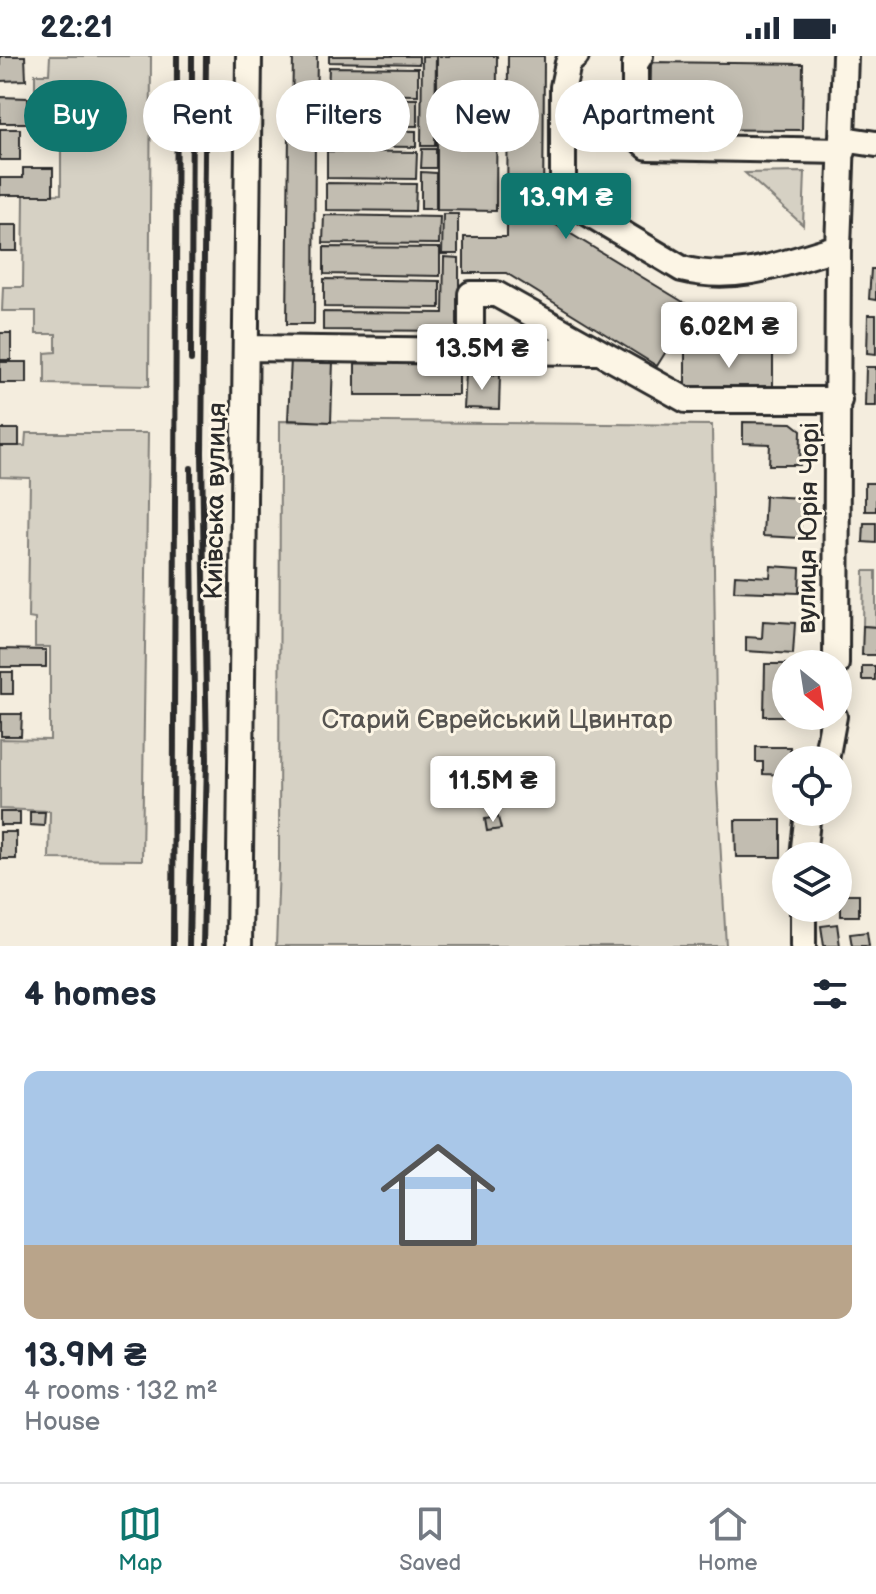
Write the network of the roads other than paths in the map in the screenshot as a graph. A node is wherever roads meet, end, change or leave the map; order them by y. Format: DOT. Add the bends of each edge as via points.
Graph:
graph roads {
  1 [pos="249,56"];
  2 [pos="576,56"];
  3 [pos="640,56"];
  4 [pos="845,56"];
  5 [pos="876,144"];
  6 [pos="843,145"];
  7 [pos="838,247"];
  8 [pos="246,348"];
  9 [pos="471,351"];
  10 [pos="600,352"];
  11 [pos="839,400"];
  12 [pos="836,650"];
  13 [pos="803,922"];
  14 [pos="239,946"];
  15 [pos="803,946"];
  1 -- 8 [label="street, Київська вулиця"];
  2 -- 7 [label="street" via="568,63 563,87 563,198 699,274 745,272"];
  3 -- 6 [label="street" via="635,64 635,129 648,147"];
  4 -- 6 [label="street, вулиця Юрія Чорі"];
  5 -- 6 [label="street"];
  6 -- 7 [label="street, вулиця Юрія Чорі"];
  7 -- 11 [label="street, вулиця Юрія Чорі"];
  8 -- 9 [label="street"];
  8 -- 14 [label="street, Київська вулиця"];
  9 -- 10 [label="street"];
  9 -- 10 [label="street" via="471,294 496,294"];
  10 -- 11 [label="street" via="686,400"];
  11 -- 12 [label="street, вулиця Юрія Чорі"];
  13 -- 15 [label="street"];
}
